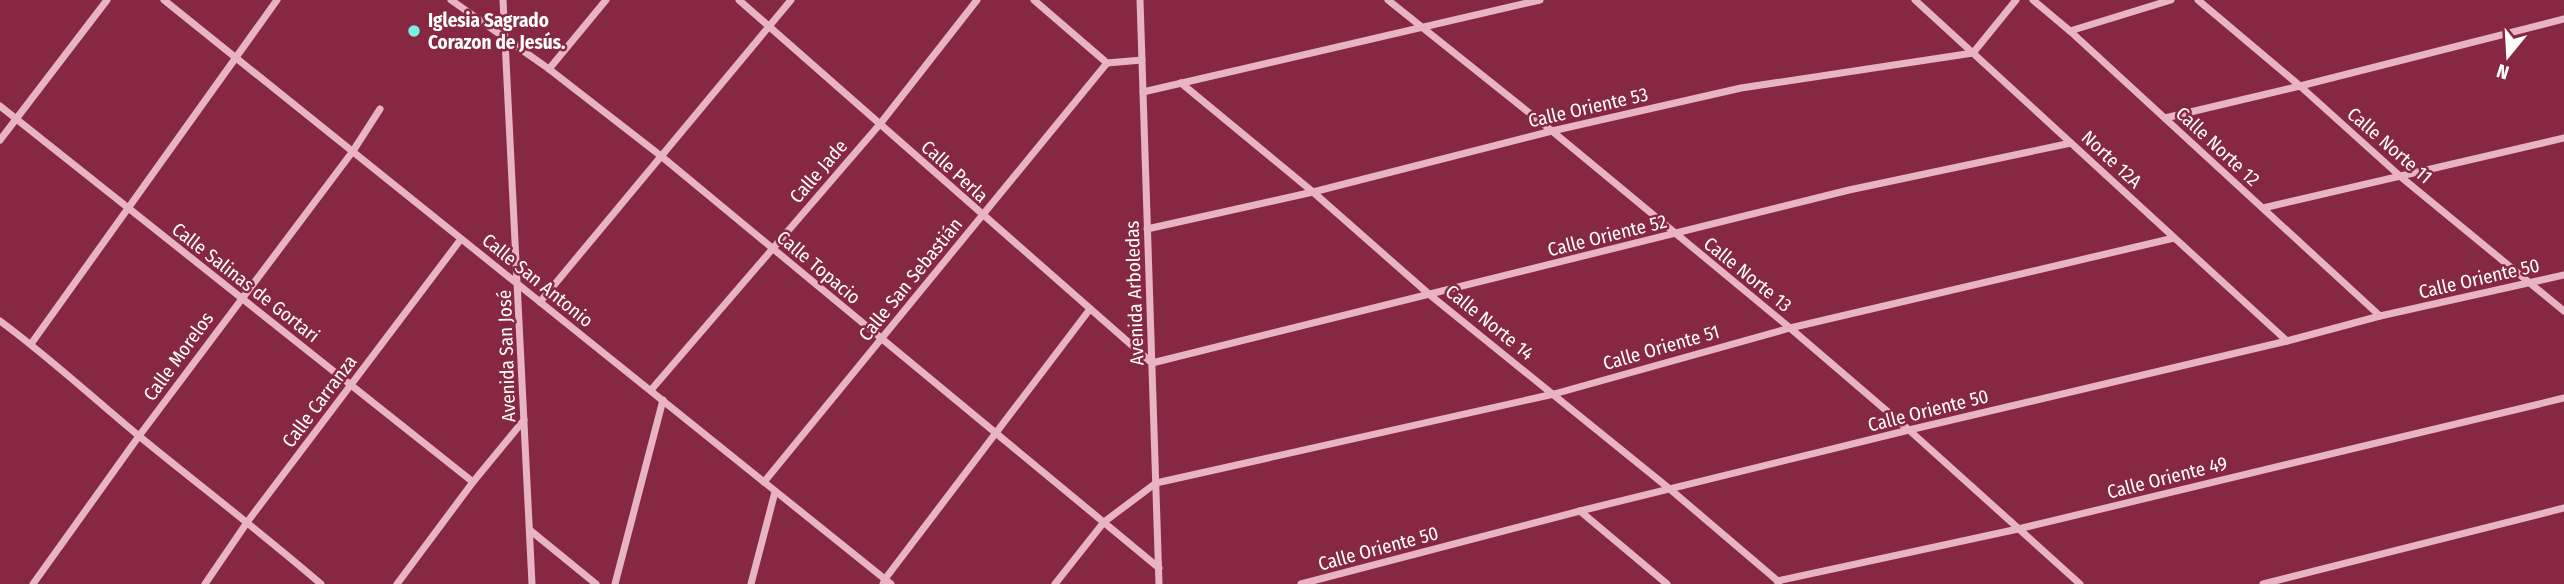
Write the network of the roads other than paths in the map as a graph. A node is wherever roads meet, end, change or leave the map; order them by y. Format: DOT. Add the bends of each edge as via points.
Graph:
graph roads {
  1 [pos="107,0"];
  2 [pos="164,0"];
  3 [pos="277,0"];
  4 [pos="451,0"];
  5 [pos="503,0"];
  6 [pos="606,0"];
  7 [pos="739,0"];
  8 [pos="792,0"];
  9 [pos="977,0"];
  10 [pos="1034,0"];
  11 [pos="1140,0"];
  12 [pos="1388,0"];
  13 [pos="1540,0"];
  14 [pos="1915,0"];
  15 [pos="2016,0"];
  16 [pos="2033,0"];
  17 [pos="2171,0"];
  18 [pos="2198,0"];
  19 [pos="2564,19"];
  20 [pos="1422,26"];
  21 [pos="769,27"];
  22 [pos="2070,31"];
  23 [pos="505,40"];
  24 [pos="1973,53"];
  25 [pos="236,58"];
  26 [pos="1142,60"];
  27 [pos="1107,63"];
  28 [pos="549,69"];
  29 [pos="1181,83"];
  30 [pos="2300,86"];
  31 [pos="1143,92"];
  32 [pos="0,106"];
  33 [pos="380,109"];
  34 [pos="2165,118"];
  35 [pos="16,119"];
  36 [pos="880,124"];
  37 [pos="1552,131"];
  38 [pos="2564,138"];
  39 [pos="0,140"];
  40 [pos="2071,143"];
  41 [pos="353,151"];
  42 [pos="661,156"];
  43 [pos="2401,177"];
  44 [pos="1313,192"];
  45 [pos="2263,208"];
  46 [pos="128,209"];
  47 [pos="982,216"];
  48 [pos="1147,229"];
  49 [pos="1674,234"];
  50 [pos="2174,237"];
  51 [pos="461,239"];
  52 [pos="773,248"];
  53 [pos="2564,275"];
  54 [pos="2529,283"];
  55 [pos="519,285"];
  56 [pos="1430,295"];
  57 [pos="241,297"];
  58 [pos="540,302"];
  59 [pos="1090,309"];
  60 [pos="2564,311"];
  61 [pos="2380,316"];
  62 [pos="0,321"];
  63 [pos="1790,328"];
  64 [pos="880,340"];
  65 [pos="2287,341"];
  66 [pos="31,344"];
  67 [pos="1152,363"];
  68 [pos="351,385"];
  69 [pos="651,390"];
  70 [pos="1553,394"];
  71 [pos="2564,398"];
  72 [pos="663,400"];
  73 [pos="524,420"];
  74 [pos="1909,430"];
  75 [pos="996,433"];
  76 [pos="139,436"];
  77 [pos="473,482"];
  78 [pos="764,482"];
  79 [pos="1156,483"];
  80 [pos="1671,490"];
  81 [pos="775,492"];
  82 [pos="2564,508"];
  83 [pos="1580,511"];
  84 [pos="248,521"];
  85 [pos="1104,522"];
  86 [pos="2018,529"];
  87 [pos="531,531"];
  88 [pos="1159,568"];
  89 [pos="886,582"];
  90 [pos="1323,582"];
  91 [pos="1779,582"];
  92 [pos="33,584"];
  93 [pos="205,584"];
  94 [pos="321,584"];
  95 [pos="397,584"];
  96 [pos="532,584"];
  97 [pos="596,584"];
  98 [pos="615,584"];
  99 [pos="751,584"];
  100 [pos="1055,584"];
  101 [pos="1159,584"];
  102 [pos="1301,584"];
  103 [pos="1667,584"];
  104 [pos="2080,584"];
  105 [pos="2263,584"];
  1 -- 35 [label="street"];
  2 -- 25 [label="street, Calle San Antonio"];
  3 -- 25 [label="street"];
  4 -- 23 [label="street, Calle Topacio"];
  5 -- 23 [label="street, Avenida San José"];
  6 -- 28 [label="street"];
  7 -- 21 [label="street, Calle Perla"];
  8 -- 21 [label="street"];
  9 -- 36 [label="street, Calle Jade"];
  10 -- 27 [label="street"];
  11 -- 26 [label="street, Avenida Arboledas"];
  12 -- 20 [label="street, Calle Norte 13"];
  13 -- 20 [label="street"];
  14 -- 24 [label="street, Norte 12A"];
  15 -- 24 [label="street"];
  16 -- 22 [label="street, Calle Norte 12"];
  17 -- 22 [label="street"];
  18 -- 30 [label="street, Calle Norte 11"];
  19 -- 30 [label="street"];
  20 -- 29 [label="street"];
  20 -- 37 [label="street, Calle Norte 13"];
  21 -- 36 [label="street, Calle Perla"];
  21 -- 42 [label="street"];
  22 -- 34 [label="street, Calle Norte 12"];
  23 -- 28 [label="street, Calle Topacio"];
  23 -- 55 [label="street, Avenida San José"];
  24 -- 37 [label="street, Calle Oriente 53" via="1741,88"];
  24 -- 40 [label="street, Norte 12A"];
  25 -- 41 [label="street, Calle San Antonio"];
  25 -- 46 [label="street"];
  26 -- 27 [label="street"];
  26 -- 31 [label="street, Avenida Arboledas"];
  27 -- 47 [label="street, Calle San Sebastián"];
  28 -- 42 [label="street, Calle Topacio"];
  29 -- 31 [label="street"];
  29 -- 44 [label="street, Calle Norte 14"];
  30 -- 34 [label="street"];
  30 -- 43 [label="street, Calle Norte 11"];
  31 -- 48 [label="street, Avenida Arboledas"];
  32 -- 35 [label="street, Calle Salinas de Gortari"];
  33 -- 41 [label="street, Calle Morelos"];
  34 -- 45 [label="street, Calle Norte 12"];
  35 -- 39 [label="street"];
  35 -- 46 [label="street, Calle Salinas de Gortari"];
  36 -- 47 [label="street, Calle Perla"];
  36 -- 52 [label="street, Calle Jade"];
  37 -- 44 [label="street, Calle Oriente 53"];
  37 -- 49 [label="street, Calle Norte 13"];
  38 -- 43 [label="street"];
  40 -- 49 [label="street, Calle Oriente 52" via="1849,190"];
  40 -- 50 [label="street, Norte 12A"];
  41 -- 51 [label="street, Calle San Antonio"];
  41 -- 57 [label="street, Calle Morelos"];
  42 -- 52 [label="street, Calle Topacio"];
  42 -- 58 [label="street"];
  43 -- 45 [label="street"];
  43 -- 54 [label="street, Calle Norte 11"];
  44 -- 48 [label="street, Calle Oriente 53"];
  44 -- 56 [label="street, Calle Norte 14"];
  45 -- 61 [label="street, Calle Norte 12"];
  46 -- 57 [label="street, Calle Salinas de Gortari"];
  46 -- 66 [label="street"];
  47 -- 59 [label="street, Calle Perla"];
  47 -- 64 [label="street, Calle San Sebastián"];
  48 -- 67 [label="street, Avenida Arboledas"];
  49 -- 56 [label="street, Calle Oriente 52"];
  49 -- 63 [label="street, Calle Norte 13"];
  50 -- 63 [label="street, Calle Oriente 51"];
  50 -- 65 [label="street, Norte 12A"];
  51 -- 55 [label="street, Calle San Antonio"];
  51 -- 68 [label="street, Calle Carranza"];
  52 -- 64 [label="street, Calle Topacio"];
  52 -- 69 [label="street, Calle Jade"];
  53 -- 54 [label="street, Calle Oriente 50"];
  54 -- 60 [label="street, Calle Norte 11"];
  54 -- 61 [label="street, Calle Oriente 50"];
  55 -- 58 [label="street, Calle San Antonio"];
  55 -- 73 [label="street, Avenida San José"];
  56 -- 67 [label="street, Calle Oriente 52"];
  56 -- 70 [label="street, Calle Norte 14"];
  57 -- 68 [label="street, Calle Salinas de Gortari"];
  57 -- 76 [label="street, Calle Morelos"];
  58 -- 69 [label="street, Calle San Antonio"];
  59 -- 67 [label="street, Calle Perla"];
  59 -- 75 [label="street"];
  61 -- 65 [label="street, Calle Oriente 50"];
  62 -- 66 [label="street"];
  63 -- 70 [label="street, Calle Oriente 51"];
  63 -- 74 [label="street, Calle Norte 13"];
  64 -- 75 [label="street, Calle Topacio"];
  64 -- 78 [label="street, Calle San Sebastián"];
  65 -- 74 [label="street, Calle Oriente 50"];
  66 -- 76 [label="street"];
  67 -- 79 [label="street, Avenida Arboledas"];
  68 -- 77 [label="street, Calle Salinas de Gortari"];
  68 -- 84 [label="street, Calle Carranza"];
  69 -- 72 [label="street, Calle San Antonio"];
  70 -- 79 [label="street, Calle Oriente 51"];
  70 -- 80 [label="street, Calle Norte 14"];
  71 -- 86 [label="street, Calle Oriente 49"];
  72 -- 78 [label="street, Calle San Antonio"];
  72 -- 98 [label="street"];
  73 -- 77 [label="street"];
  73 -- 87 [label="street, Avenida San José"];
  74 -- 80 [label="street, Calle Oriente 50"];
  74 -- 86 [label="street, Calle Norte 13"];
  75 -- 85 [label="street, Calle Topacio"];
  75 -- 89 [label="street"];
  76 -- 84 [label="street"];
  76 -- 92 [label="street, Calle Morelos"];
  77 -- 95 [label="street"];
  78 -- 81 [label="street, Calle San Antonio"];
  79 -- 85 [label="street"];
  79 -- 88 [label="street, Avenida Arboledas"];
  80 -- 83 [label="street, Calle Oriente 50"];
  80 -- 91 [label="street, Calle Norte 14"];
  81 -- 89 [label="street, Calle San Antonio"];
  81 -- 99 [label="street"];
  82 -- 105 [label="street"];
  83 -- 90 [label="street, Calle Oriente 50"];
  83 -- 103 [label="street"];
  84 -- 93 [label="street, Calle Carranza"];
  84 -- 94 [label="street"];
  85 -- 88 [label="street, Calle Topacio"];
  85 -- 100 [label="street"];
  86 -- 91 [label="street, Calle Oriente 49"];
  86 -- 104 [label="street, Calle Norte 13"];
  87 -- 96 [label="street, Avenida San José"];
  87 -- 97 [label="street"];
  88 -- 101 [label="street, Avenida Arboledas"];
  90 -- 102 [label="street, Calle Oriente 50"];
}
